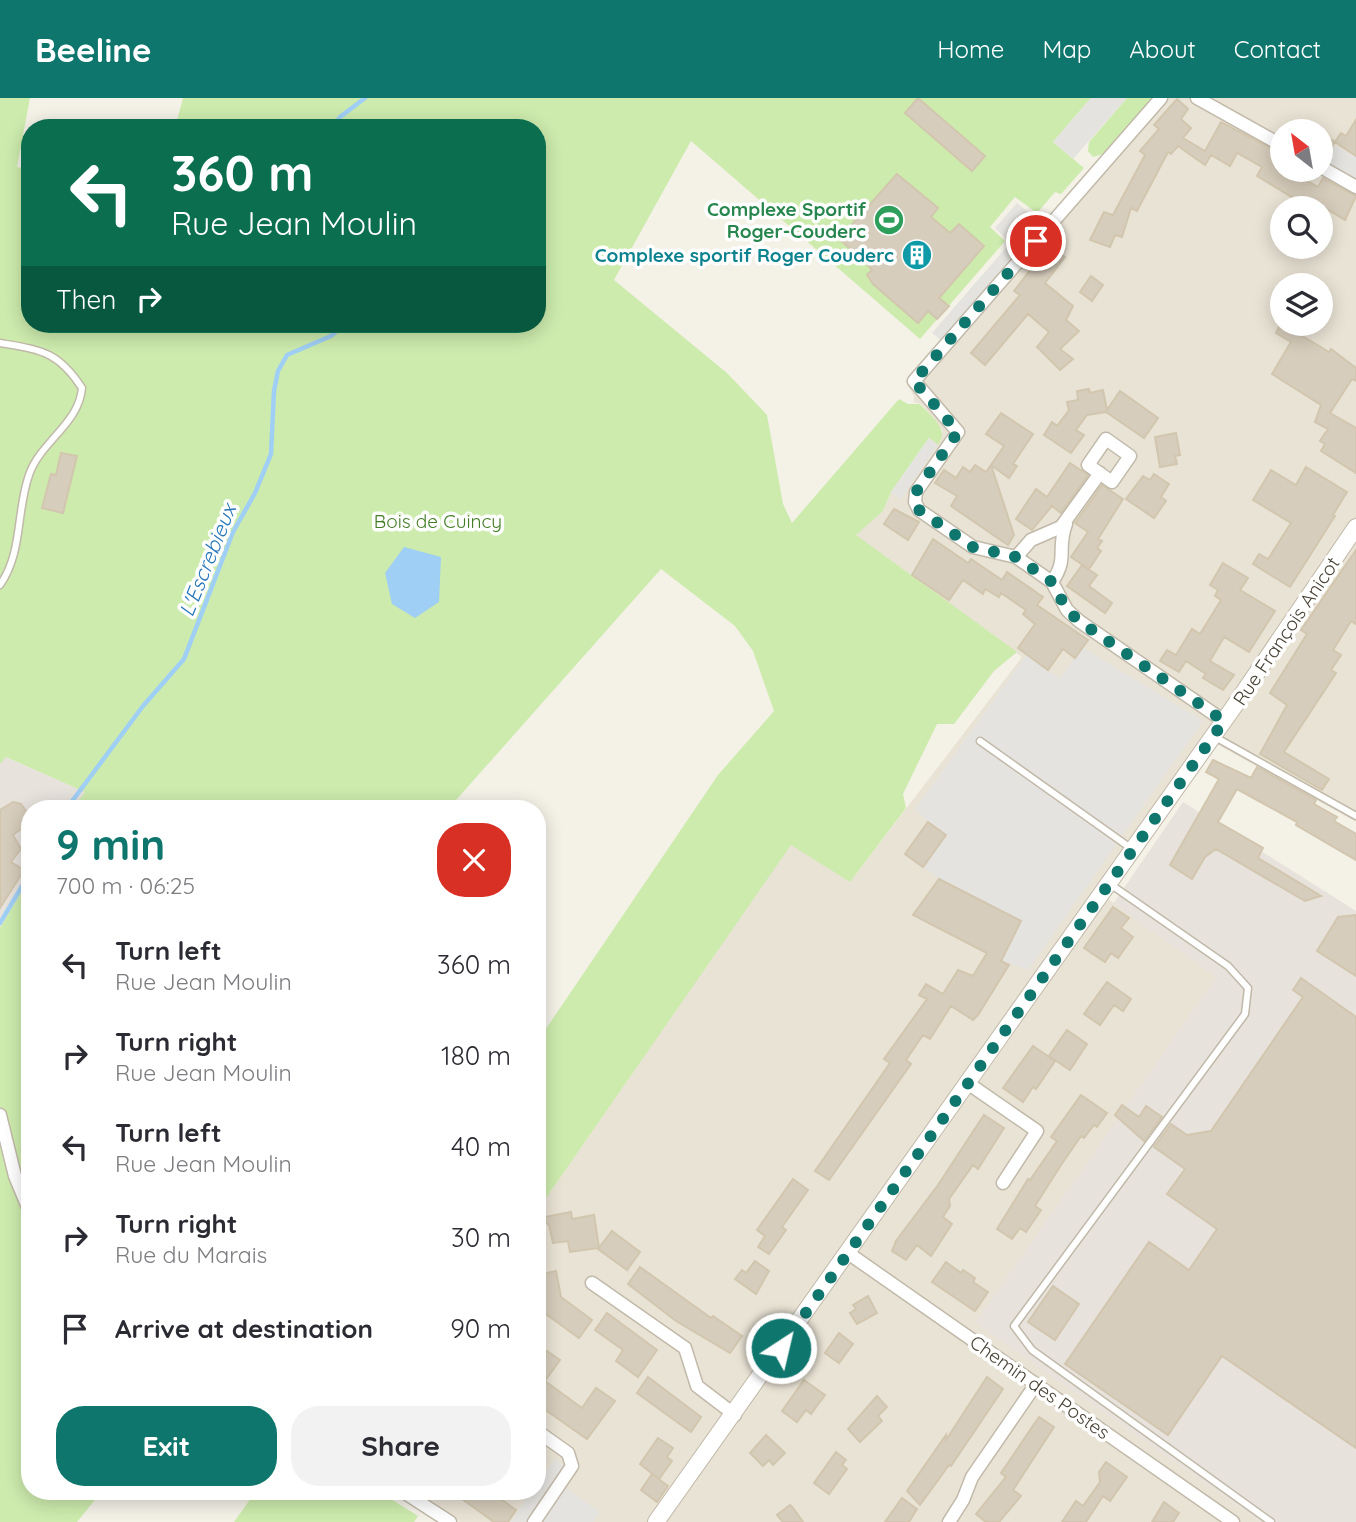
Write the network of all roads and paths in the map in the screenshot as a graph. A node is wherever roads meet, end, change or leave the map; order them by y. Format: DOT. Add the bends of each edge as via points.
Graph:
graph roads {
  1 [pos="1161,98"];
  2 [pos="1197,98"];
  3 [pos="1270,139"];
  4 [pos="1334,174"];
  5 [pos="1356,187"];
  6 [pos="0,343"];
  7 [pos="1100,473"];
  8 [pos="1068,519"];
  9 [pos="1354,533"];
  10 [pos="1016,557"];
  11 [pos="1052,582"];
  12 [pos="0,585"];
  13 [pos="1224,721"];
  14 [pos="1214,736"];
  15 [pos="980,741"];
  16 [pos="1356,816"];
  17 [pos="1133,850"];
  18 [pos="1110,884"];
  19 [pos="969,1084"];
  20 [pos="0,1115"];
  21 [pos="1003,1183"];
  22 [pos="21,1190"];
  23 [pos="848,1253"];
  24 [pos="592,1283"];
  25 [pos="1036,1384"];
  26 [pos="735,1415"];
  27 [pos="546,1437"];
  28 [pos="416,1500"];
  29 [pos="450,1522"];
  30 [pos="534,1522"];
  31 [pos="656,1522"];
  32 [pos="949,1522"];
  33 [pos="1233,1522"];
  34 [pos="1271,1522"];
  1 -- 10 [label="street" via="914,381 958,432 916,492 917,507 973,547"];
  2 -- 3 [label="street"];
  4 -- 5 [label="street"];
  6 -- 12 [label="lane" via="42,350 59,359 82,388 70,420 43,450 29,475 13,559"];
  7 -- 8 [label="street"];
  8 -- 10 [label="street" via="1056,531 1031,540"];
  8 -- 11 [label="street" via="1061,544 1063,564"];
  9 -- 13 [label="street, Rue François Anicot"];
  10 -- 11 [label="street"];
  11 -- 13 [label="street" via="1067,610 1079,621"];
  13 -- 14 [label="street, Rue François Anicot"];
  14 -- 16 [label="lane"];
  14 -- 17 [label="street, Rue François Anicot"];
  15 -- 17 [label="lane"];
  17 -- 18 [label="street, Rue François Anicot"];
  18 -- 19 [label="street, Rue François Anicot"];
  18 -- 34 [label="lane" via="1228,966 1248,988 1245,1014 1014,1326 1032,1350"];
  19 -- 21 [label="street" via="1037,1131"];
  19 -- 23 [label="street, Rue François Anicot"];
  20 -- 22 [label="street"];
  23 -- 25 [label="street, Chemin des Postes"];
  23 -- 26 [label="street, Rue François Anicot"];
  24 -- 26 [label="street" via="685,1348 697,1386"];
  25 -- 32 [label="street" via="972,1477"];
  25 -- 33 [label="street, Chemin des Postes"];
  26 -- 31 [label="street, Rue François Anicot"];
  27 -- 30 [label="street" via="568,1453 572,1466"];
  28 -- 29 [label="street"];
}
